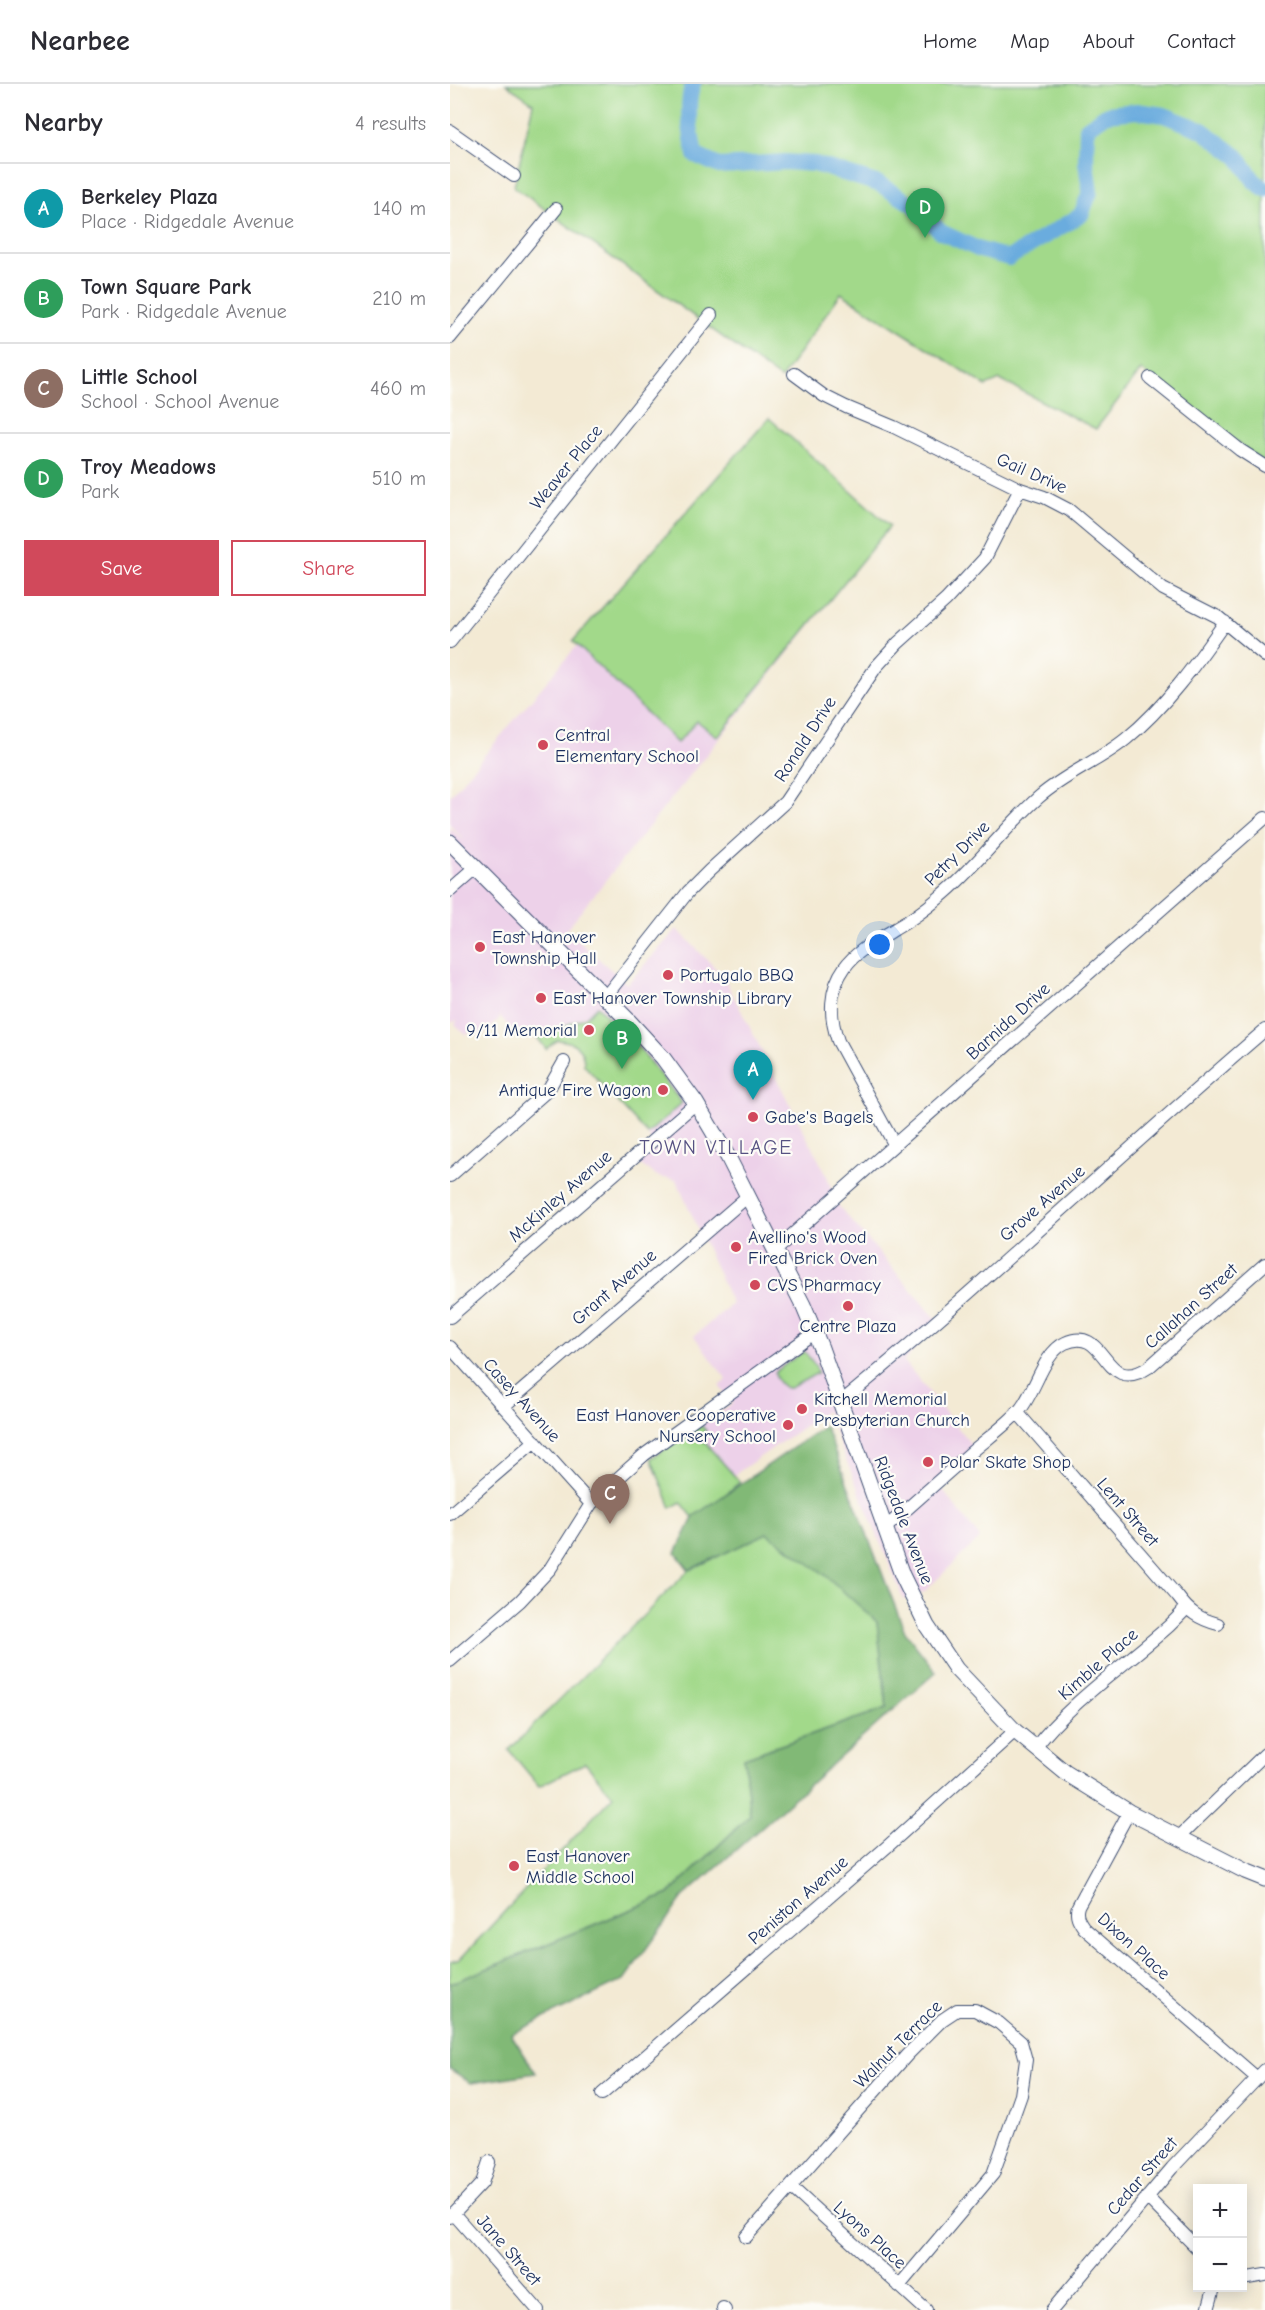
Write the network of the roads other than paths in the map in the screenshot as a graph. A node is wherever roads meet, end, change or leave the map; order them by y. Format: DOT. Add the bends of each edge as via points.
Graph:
graph roads {
  1 [pos="450,131"];
  2 [pos="514,176"];
  3 [pos="556,209"];
  4 [pos="711,315"];
  5 [pos="450,338"];
  6 [pos="794,374"];
  7 [pos="1150,378"];
  8 [pos="1265,466"];
  9 [pos="1020,489"];
  10 [pos="1225,622"];
  11 [pos="450,642"];
  12 [pos="1265,656"];
  13 [pos="1265,818"];
  14 [pos="450,842"];
  15 [pos="475,869"];
  16 [pos="450,891"];
  17 [pos="605,997"];
  18 [pos="1265,1030"];
  19 [pos="564,1062"];
  20 [pos="696,1103"];
  21 [pos="894,1144"];
  22 [pos="450,1176"];
  23 [pos="748,1196"];
  24 [pos="775,1250"];
  25 [pos="1265,1264"];
  26 [pos="450,1317"];
  27 [pos="815,1332"];
  28 [pos="450,1347"];
  29 [pos="841,1402"];
  30 [pos="504,1406"];
  31 [pos="1017,1412"];
  32 [pos="535,1441"];
  33 [pos="591,1504"];
  34 [pos="450,1514"];
  35 [pos="884,1529"];
  36 [pos="1184,1607"];
  37 [pos="1218,1624"];
  38 [pos="450,1661"];
  39 [pos="1015,1731"];
  40 [pos="1035,1748"];
  41 [pos="1265,1754"];
  42 [pos="1129,1812"];
  43 [pos="1178,1838"];
  44 [pos="1265,1879"];
  45 [pos="1261,2074"];
  46 [pos="603,2094"];
  47 [pos="489,2162"];
  48 [pos="790,2187"];
  49 [pos="1147,2197"];
  50 [pos="452,2215"];
  51 [pos="746,2237"];
  52 [pos="1193,2245"];
  53 [pos="1265,2275"];
  54 [pos="1247,2278"];
  55 [pos="899,2286"];
  56 [pos="1213,2292"];
  57 [pos="538,2310"];
  58 [pos="926,2310"];
  59 [pos="1052,2310"];
  60 [pos="1208,2310"];
  1 -- 2 [label="street"];
  3 -- 5 [label="street"];
  4 -- 11 [label="street, Weaver Place"];
  6 -- 9 [label="street, Gail Drive" via="824,396"];
  7 -- 8 [label="street"];
  9 -- 10 [label="street, Gail Drive" via="1069,510 1163,589"];
  9 -- 17 [label="street, Ronald Drive" via="986,558 876,667 785,802 688,892"];
  10 -- 12 [label="street, Gail Drive"];
  10 -- 21 [label="street, Petry Drive" via="1173,692 1125,741 1047,790 942,895 862,950 844,968 834,991 834,1029"];
  13 -- 21 [label="street, Barnida Drive"];
  14 -- 15 [label="main road, Ridgedale Avenue"];
  15 -- 16 [label="street"];
  15 -- 17 [label="main road, Ridgedale Avenue"];
  17 -- 20 [label="main road, Ridgedale Avenue" via="663,1058"];
  18 -- 29 [label="street, Grove Avenue"];
  19 -- 22 [label="street" via="548,1090"];
  20 -- 23 [label="main road, Ridgedale Avenue"];
  20 -- 26 [label="street, McKinley Avenue"];
  21 -- 24 [label="street, Barnida Drive"];
  23 -- 24 [label="main road, Ridgedale Avenue"];
  23 -- 30 [label="street, Grant Avenue"];
  24 -- 27 [label="main road, Ridgedale Avenue"];
  25 -- 31 [label="street, Callahan Street" via="1140,1373 1120,1373 1093,1344 1081,1340 1061,1344"];
  27 -- 29 [label="main road, Ridgedale Avenue"];
  27 -- 33 [label="street" via="644,1455"];
  28 -- 30 [label="street, Casey Avenue"];
  29 -- 35 [label="main road, Ridgedale Avenue"];
  30 -- 32 [label="street, Casey Avenue"];
  31 -- 35 [label="street"];
  31 -- 36 [label="street, Lent Street"];
  32 -- 33 [label="street, Casey Avenue"];
  32 -- 34 [label="street"];
  33 -- 38 [label="street" via="550,1569 520,1601"];
  35 -- 39 [label="main road, Ridgedale Avenue" via="914,1601 938,1643 974,1690"];
  36 -- 37 [label="street, Lent Street"];
  36 -- 40 [label="street, Kimble Place" via="1169,1626 1077,1704"];
  39 -- 40 [label="main road, Ridgedale Avenue"];
  39 -- 46 [label="street, Peniston Avenue"];
  40 -- 42 [label="main road, Ridgedale Avenue" via="1066,1773"];
  41 -- 43 [label="street"];
  42 -- 43 [label="main road, Ridgedale Avenue"];
  42 -- 45 [label="street, Dixon Place" via="1078,1906 1078,1918 1084,1928"];
  43 -- 44 [label="main road, Ridgedale Avenue"];
  45 -- 49 [label="street, Cedar Street"];
  47 -- 50 [label="street" via="482,2183"];
  48 -- 51 [label="street, Walnut Terrace"];
  48 -- 55 [label="street, Lyons Place"];
  48 -- 55 [label="street, Walnut Terrace" via="907,2055 957,2010 975,2010 999,2023 1021,2042 1026,2060 1025,2079 993,2174"];
  49 -- 52 [label="street"];
  49 -- 59 [label="street, Cedar Street"];
  50 -- 57 [label="street, Jane Street"];
  53 -- 54 [label="street"];
  55 -- 58 [label="street, Lyons Place"];
  56 -- 60 [label="street"];
}
